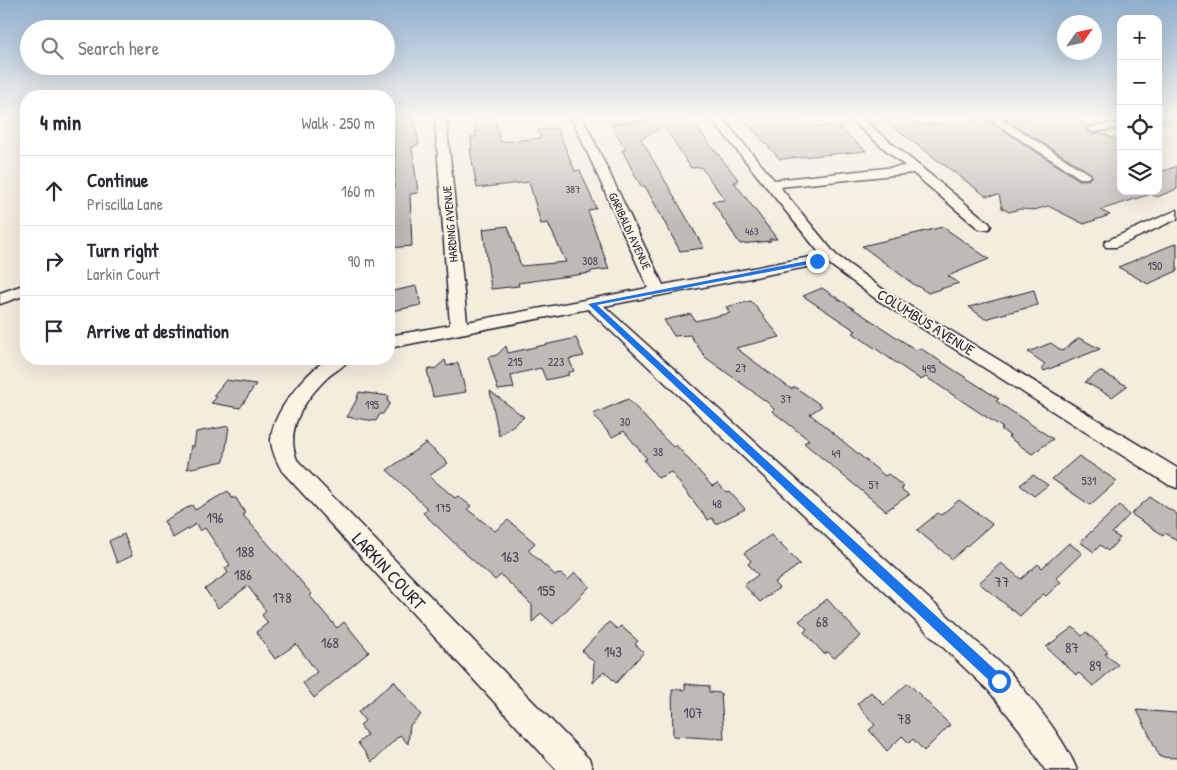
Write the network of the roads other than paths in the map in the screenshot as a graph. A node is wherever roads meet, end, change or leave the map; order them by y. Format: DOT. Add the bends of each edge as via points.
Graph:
graph roads {
  1 [pos="443,154"];
  2 [pos="594,154"];
  3 [pos="746,154"];
  4 [pos="897,154"];
  5 [pos="1050,154"];
  6 [pos="915,169"];
  7 [pos="1084,175"];
  8 [pos="772,184"];
  9 [pos="1177,214"];
  10 [pos="984,226"];
  11 [pos="1111,244"];
  12 [pos="831,258"];
  13 [pos="658,290"];
  14 [pos="20,291"];
  15 [pos="0,299"];
  16 [pos="592,304"];
  17 [pos="459,330"];
  18 [pos="395,341"];
  19 [pos="330,365"];
  20 [pos="1177,478"];
  21 [pos="578,770"];
  22 [pos="1062,770"];
  1 -- 17 [label="street, HARDING AVENUE"];
  2 -- 13 [label="street, GARIBALDI AVENUE"];
  3 -- 8 [label="street, COLUMBUS AVENUE"];
  4 -- 6 [label="street"];
  5 -- 7 [label="street"];
  6 -- 8 [label="street"];
  6 -- 10 [label="street"];
  8 -- 12 [label="street, COLUMBUS AVENUE"];
  9 -- 11 [label="street"];
  12 -- 13 [label="street"];
  12 -- 20 [label="street, COLUMBUS AVENUE" via="882,296"];
  13 -- 16 [label="street"];
  14 -- 15 [label="street"];
  16 -- 17 [label="street"];
  16 -- 22 [label="street" via="999,681 1030,720"];
  17 -- 18 [label="street"];
  19 -- 21 [label="street, LARKIN COURT" via="315,377 283,431 284,453 289,465"];
}
